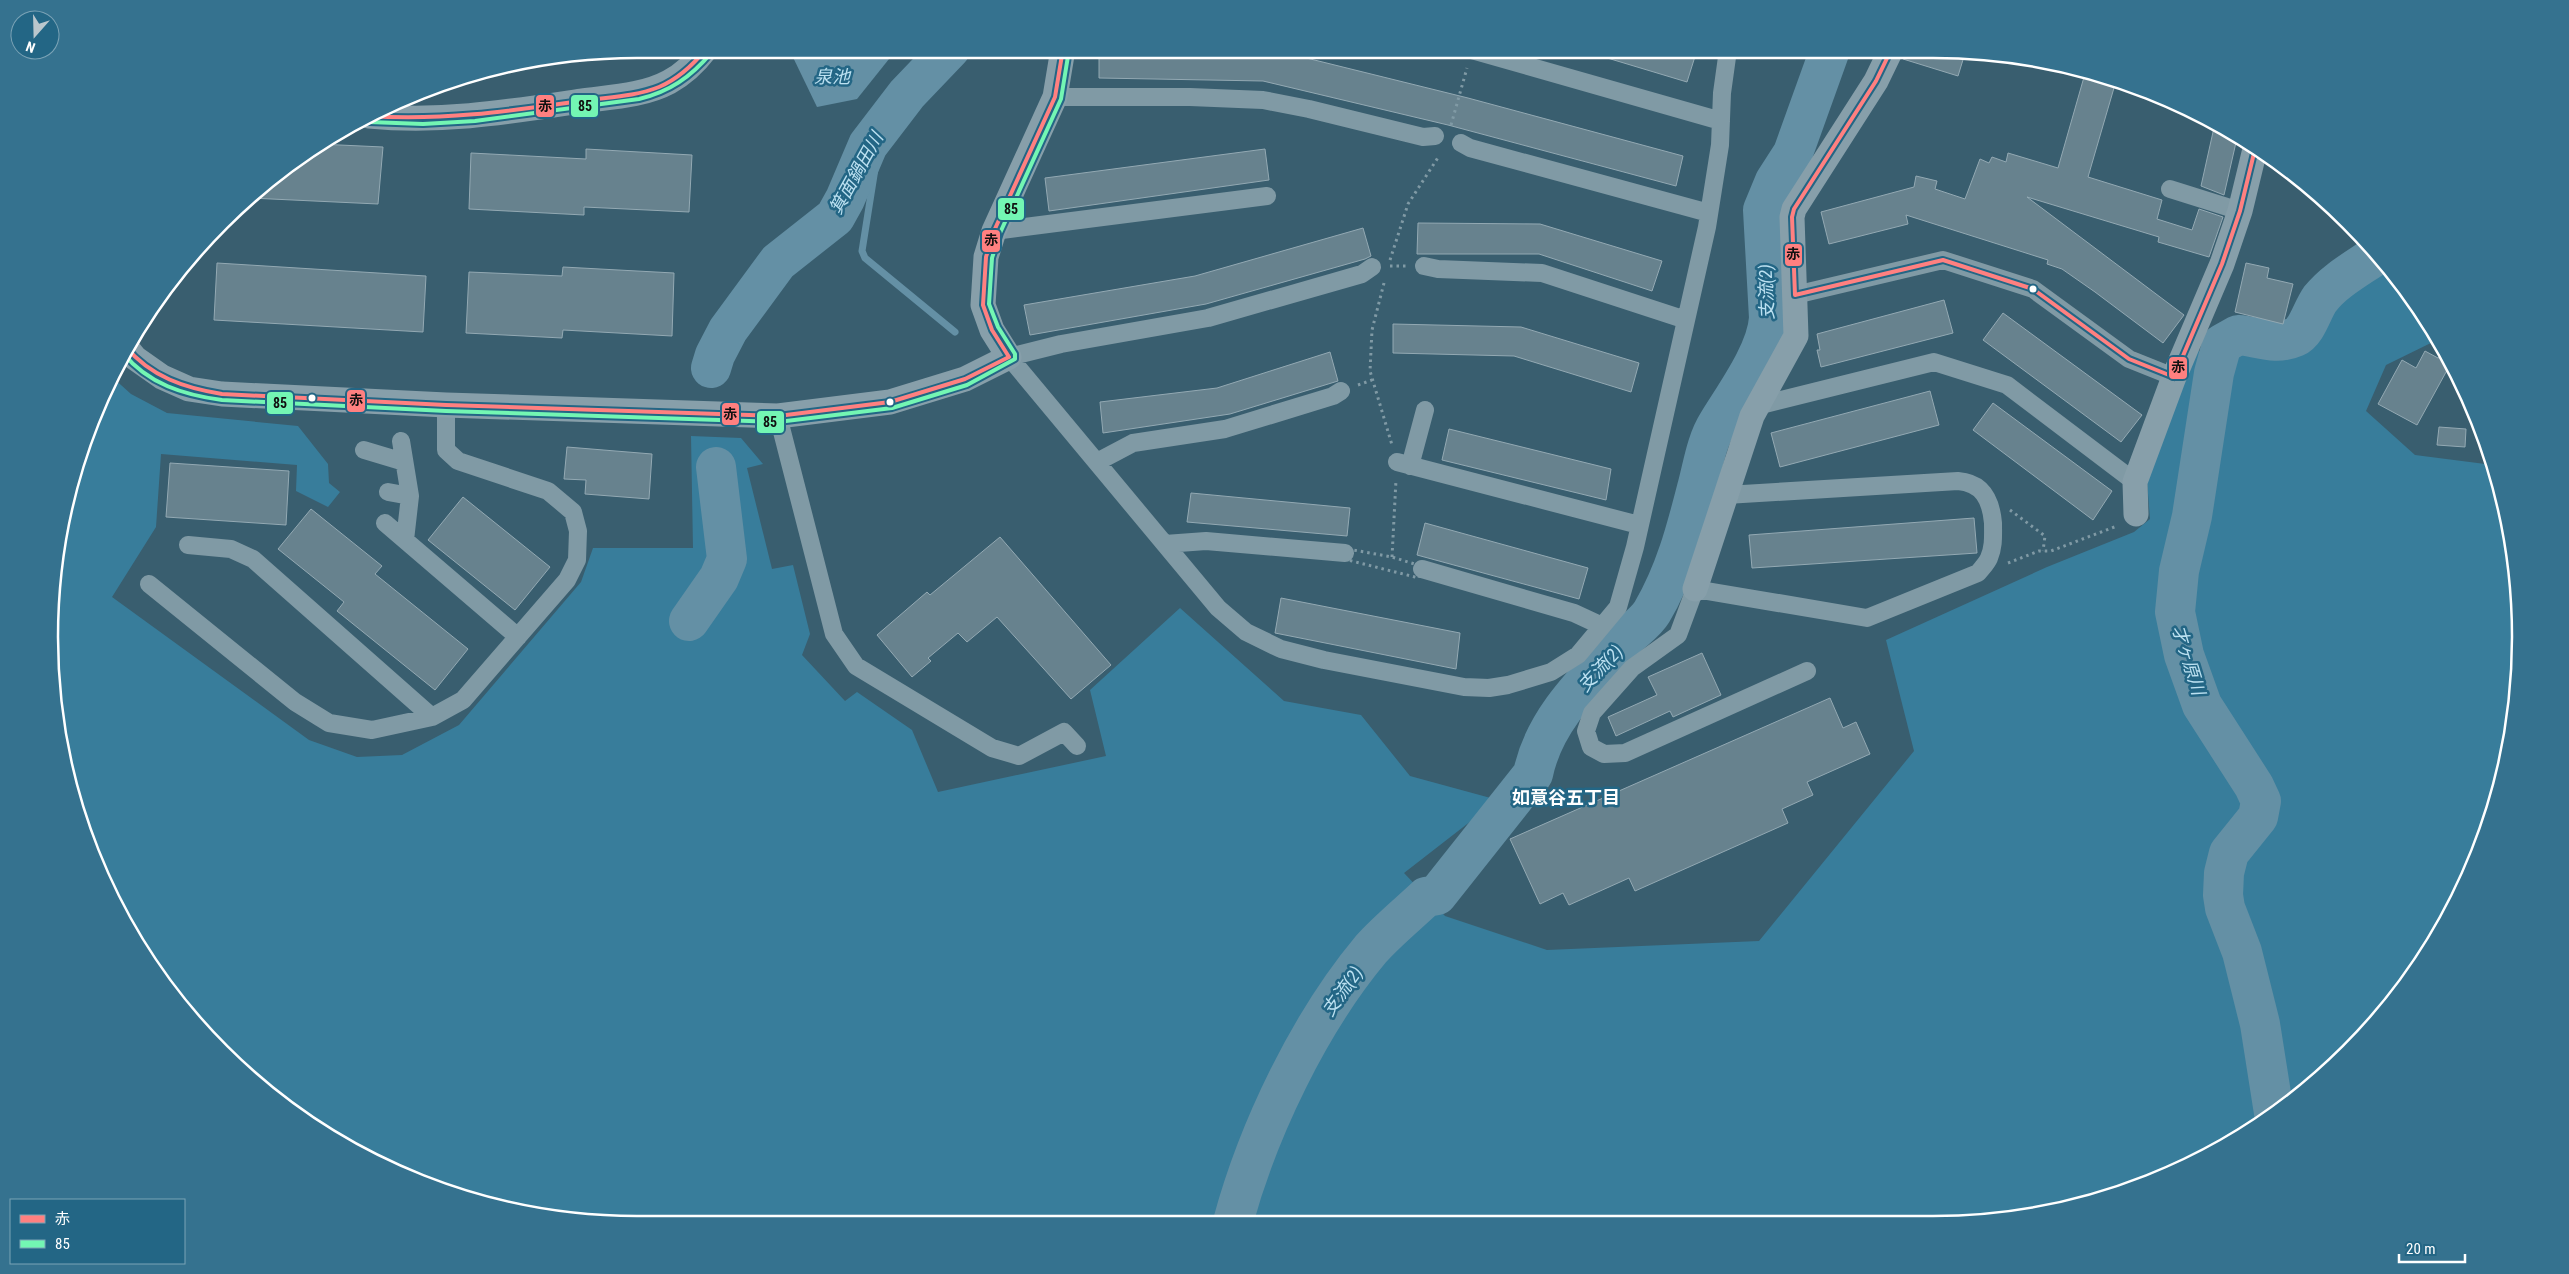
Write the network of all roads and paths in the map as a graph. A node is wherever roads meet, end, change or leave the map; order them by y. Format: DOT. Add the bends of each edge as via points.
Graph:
graph roads {
  1 [pos="697,58"];
  2 [pos="1062,58"];
  3 [pos="1470,58"];
  4 [pos="1500,58"];
  5 [pos="1727,58"];
  6 [pos="1887,58"];
  7 [pos="1055,97"];
  8 [pos="382,117"];
  9 [pos="1721,121"];
  10 [pos="1451,127"];
  11 [pos="1439,143"];
  12 [pos="1461,143"];
  13 [pos="2254,155"];
  14 [pos="2170,189"];
  15 [pos="1267,196"];
  16 [pos="2240,210"];
  17 [pos="1709,213"];
  18 [pos="994,231"];
  19 [pos="1424,266"];
  20 [pos="1382,269"];
  21 [pos="1384,281"];
  22 [pos="1795,295"];
  23 [pos="1686,320"];
  24 [pos="131,354"];
  25 [pos="1009,357"];
  26 [pos="2174,377"];
  27 [pos="1341,391"];
  28 [pos="446,405"];
  29 [pos="1757,406"];
  30 [pos="1425,410"];
  31 [pos="778,416"];
  32 [pos="401,441"];
  33 [pos="364,450"];
  34 [pos="404,462"];
  35 [pos="1097,462"];
  36 [pos="1403,464"];
  37 [pos="2135,482"];
  38 [pos="388,492"];
  39 [pos="1726,495"];
  40 [pos="410,496"];
  41 [pos="1991,506"];
  42 [pos="2136,514"];
  43 [pos="385,523"];
  44 [pos="1639,526"];
  45 [pos="405,540"];
  46 [pos="1164,544"];
  47 [pos="188,545"];
  48 [pos="2043,551"];
  49 [pos="1345,554"];
  50 [pos="1392,557"];
  51 [pos="1986,562"];
  52 [pos="1422,569"];
  53 [pos="149,584"];
  54 [pos="1695,590"];
  55 [pos="1602,626"];
  56 [pos="518,637"];
  57 [pos="1807,671"];
  58 [pos="432,717"];
  59 [pos="1077,746"];
  1 -- 8 [label="street" via="680,75 637,93 473,117"];
  2 -- 7 [label="street"];
  3 -- 10 [label="path"];
  4 -- 9 [label="street"];
  5 -- 9 [label="street"];
  6 -- 22 [label="street" via="1876,81 1794,209"];
  7 -- 11 [label="street" via="1263,100"];
  7 -- 18 [label="street"];
  9 -- 17 [label="street"];
  11 -- 20 [label="path" via="1408,204"];
  12 -- 17 [label="street"];
  13 -- 16 [label="street"];
  14 -- 16 [label="street"];
  15 -- 18 [label="street"];
  16 -- 26 [label="street" via="2222,264"];
  17 -- 23 [label="street"];
  18 -- 25 [label="street" via="986,257 984,305 992,330"];
  19 -- 20 [label="path"];
  19 -- 23 [label="street" via="1542,274"];
  20 -- 25 [label="street" via="1208,318 1061,344"];
  21 -- 36 [label="path" via="1372,330 1370,371"];
  22 -- 26 [label="street" via="1943,260 2033,289 2129,359"];
  22 -- 29 [label="street" via="1796,336"];
  23 -- 44 [label="street"];
  24 -- 28 [label="street" via="162,377 202,392"];
  25 -- 31 [label="street" via="965,379 890,402"];
  25 -- 35 [label="street"];
  26 -- 37 [label="street"];
  27 -- 35 [label="street" via="1225,429 1133,443"];
  28 -- 31 [label="street"];
  28 -- 56 [label="street" via="446,450 458,462 548,491 573,512 578,531 577,560 567,580"];
  29 -- 37 [label="street" via="1934,362 2007,385"];
  29 -- 39 [label="street"];
  30 -- 36 [label="street"];
  31 -- 59 [label="street" via="834,634 856,666 992,748 1018,756 1064,732"];
  32 -- 34 [label="street"];
  33 -- 34 [label="street"];
  34 -- 40 [label="street"];
  35 -- 46 [label="street"];
  36 -- 44 [label="street"];
  36 -- 50 [label="path"];
  37 -- 42 [label="street"];
  38 -- 40 [label="street"];
  39 -- 41 [label="street" via="1958,481 1979,486"];
  39 -- 54 [label="street"];
  40 -- 45 [label="street"];
  41 -- 48 [label="path" via="2006,507 2040,530 2045,536"];
  41 -- 51 [label="street" via="1994,543"];
  42 -- 48 [label="path" via="2128,523 2051,551"];
  43 -- 45 [label="street"];
  44 -- 55 [label="street" via="1618,607"];
  45 -- 56 [label="street"];
  46 -- 49 [label="street" via="1206,541"];
  46 -- 55 [label="street" via="1226,616 1262,641 1324,660 1464,687 1498,688 1551,672 1578,655"];
  47 -- 58 [label="street" via="231,549 253,558"];
  48 -- 51 [label="path" via="2001,565"];
  49 -- 50 [label="path" via="1348,549"];
  49 -- 52 [label="path" via="1344,559 1419,578"];
  50 -- 52 [label="path"];
  51 -- 54 [label="street" via="1978,573 1963,581 1867,618"];
  52 -- 55 [label="street" via="1574,613"];
  53 -- 58 [label="street" via="295,702 329,723 372,730"];
  54 -- 57 [label="street" via="1678,635 1632,668 1592,713 1586,731 1591,747 1604,754 1625,753"];
  56 -- 58 [label="street" via="463,700"];
}
